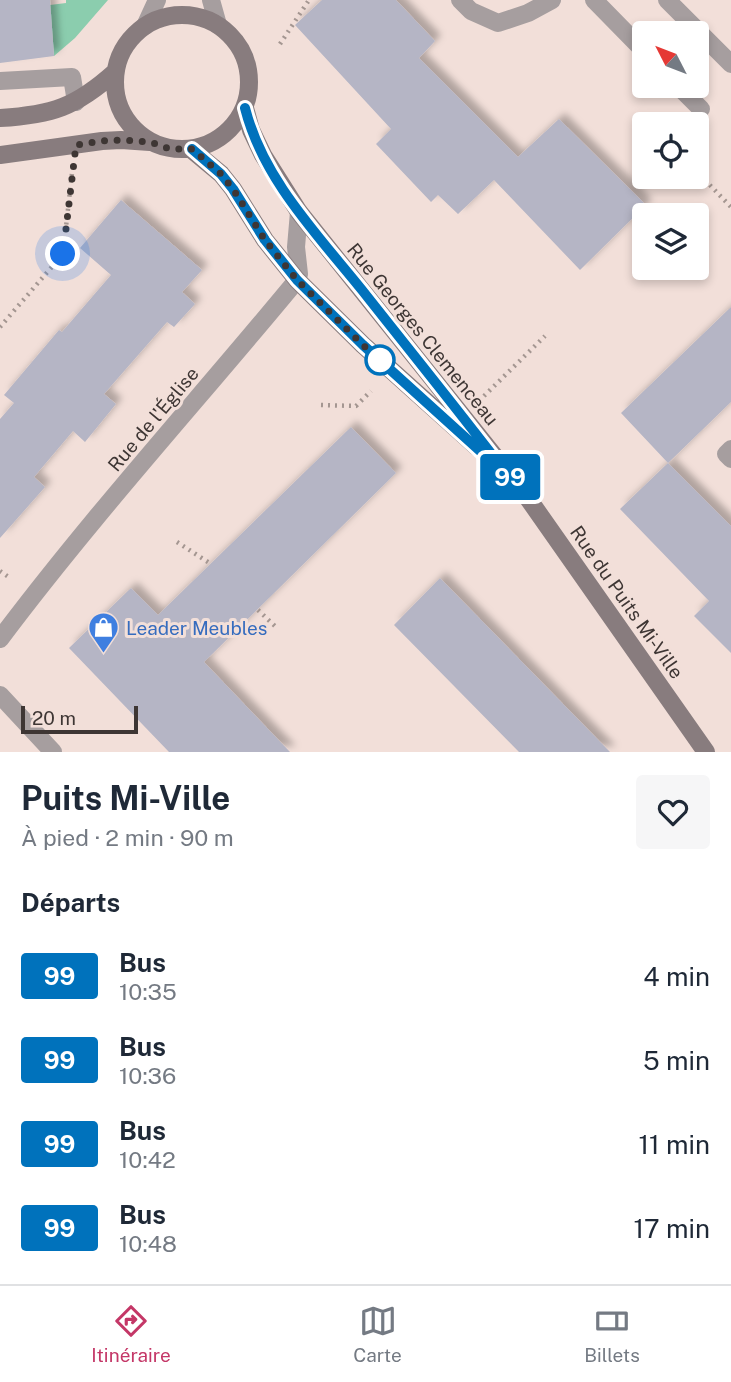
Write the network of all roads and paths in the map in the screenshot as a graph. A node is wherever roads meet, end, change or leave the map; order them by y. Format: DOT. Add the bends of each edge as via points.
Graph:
graph roads {
  1 [pos="157,0"];
  2 [pos="211,0"];
  3 [pos="309,0"];
  4 [pos="460,0"];
  5 [pos="552,0"];
  6 [pos="594,0"];
  7 [pos="667,0"];
  8 [pos="218,24"];
  9 [pos="145,26"];
  10 [pos="632,39"];
  11 [pos="280,44"];
  12 [pos="731,64"];
  13 [pos="115,72"];
  14 [pos="0,81"];
  15 [pos="690,98"];
  16 [pos="76,102"];
  17 [pos="245,108"];
  18 [pos="701,109"];
  19 [pos="0,118"];
  20 [pos="150,142"];
  21 [pos="76,145"];
  22 [pos="192,149"];
  23 [pos="0,155"];
  24 [pos="709,184"];
  25 [pos="731,207"];
  26 [pos="299,212"];
  27 [pos="297,280"];
  28 [pos="0,327"];
  29 [pos="545,336"];
  30 [pos="391,370"];
  31 [pos="321,405"];
  32 [pos="463,416"];
  33 [pos="731,449"];
  34 [pos="731,459"];
  35 [pos="510,478"];
  36 [pos="177,542"];
  37 [pos="211,564"];
  38 [pos="258,610"];
  39 [pos="278,629"];
  40 [pos="0,639"];
  41 [pos="0,695"];
  42 [pos="53,752"];
  43 [pos="706,752"];
  1 -- 9 [label="street"];
  2 -- 8 [label="street"];
  3 -- 11 [label="path"];
  4 -- 5 [label="street" via="471,11 498,23"];
  6 -- 10 [label="street"];
  7 -- 12 [label="street"];
  8 -- 9 [label="main road" via="196,16 173,15"];
  8 -- 17 [label="main road" via="247,61"];
  9 -- 13 [label="main road" via="122,50"];
  13 -- 16 [label="main road"];
  13 -- 20 [label="main road" via="121,112"];
  14 -- 16 [label="street" via="72,77"];
  15 -- 18 [label="street"];
  16 -- 19 [label="main road" via="56,110"];
  17 -- 22 [label="main road" via="218,140"];
  17 -- 26 [label="main road, Rue Georges Clemenceau" via="263,155"];
  20 -- 21 [label="main road"];
  20 -- 22 [label="main road" via="170,149"];
  21 -- 23 [label="main road"];
  21 -- 28 [label="path" via="63,254"];
  22 -- 27 [label="main road, Rue Georges Clemenceau" via="221,174"];
  24 -- 25 [label="path"];
  26 -- 27 [label="street"];
  26 -- 32 [label="main road, Rue Georges Clemenceau"];
  27 -- 30 [label="main road, Rue Georges Clemenceau"];
  27 -- 40 [label="street, Rue de l'Église"];
  29 -- 32 [label="path"];
  30 -- 31 [label="path" via="356,406"];
  30 -- 35 [label="main road, Rue Georges Clemenceau"];
  32 -- 35 [label="main road, Rue Georges Clemenceau"];
  33 -- 34 [label="street" via="726,454"];
  35 -- 43 [label="main road, Rue du Puits Mi-Ville"];
  36 -- 37 [label="path"];
  38 -- 39 [label="path"];
  41 -- 42 [label="street"];
}
